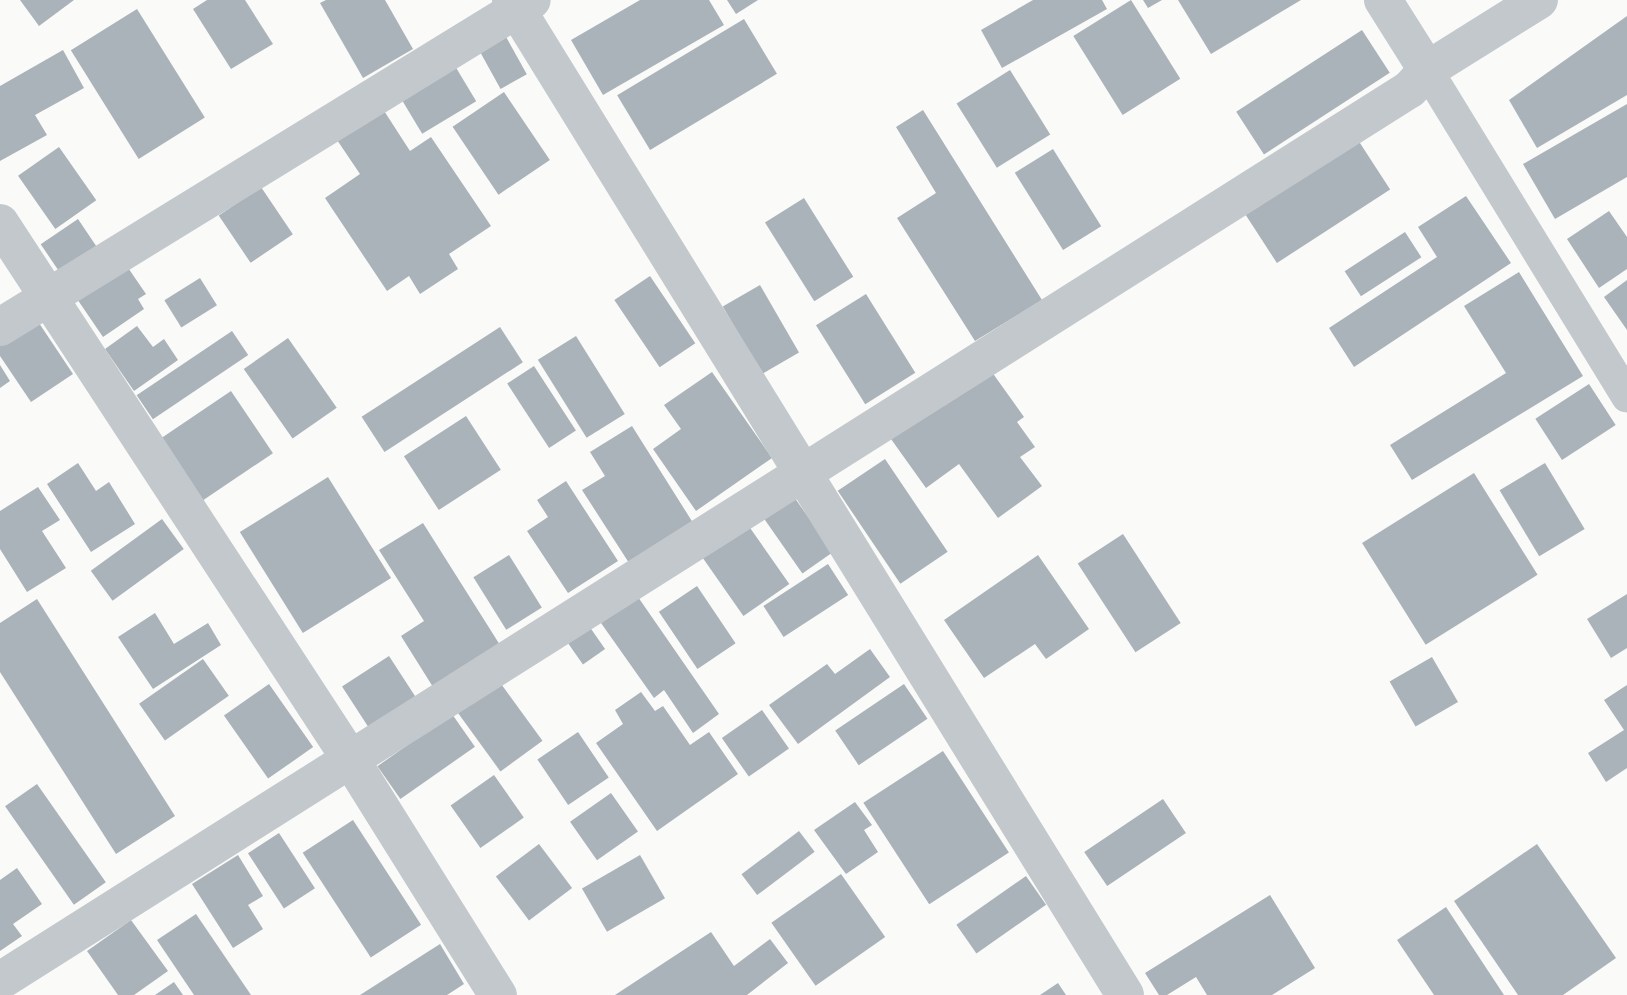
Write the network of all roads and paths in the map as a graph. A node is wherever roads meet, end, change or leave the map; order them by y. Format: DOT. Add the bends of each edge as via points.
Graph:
graph roads {
  1 [pos="1383,0"];
  2 [pos="1539,0"];
  3 [pos="520,3"];
  4 [pos="1427,70"];
  5 [pos="0,223"];
  6 [pos="48,299"];
  7 [pos="0,327"];
  8 [pos="1627,397"];
  9 [pos="803,471"];
  10 [pos="349,757"];
  11 [pos="0,981"];
  12 [pos="498,995"];
  13 [pos="1125,995"];
  1 -- 4 [label="street"];
  2 -- 4 [label="street"];
  3 -- 6 [label="street"];
  3 -- 9 [label="street"];
  4 -- 8 [label="street"];
  4 -- 9 [label="street" via="1410,89"];
  5 -- 6 [label="street"];
  6 -- 7 [label="street"];
  6 -- 10 [label="street"];
  9 -- 10 [label="street"];
  9 -- 13 [label="street"];
  10 -- 11 [label="street"];
  10 -- 12 [label="street"];
}
